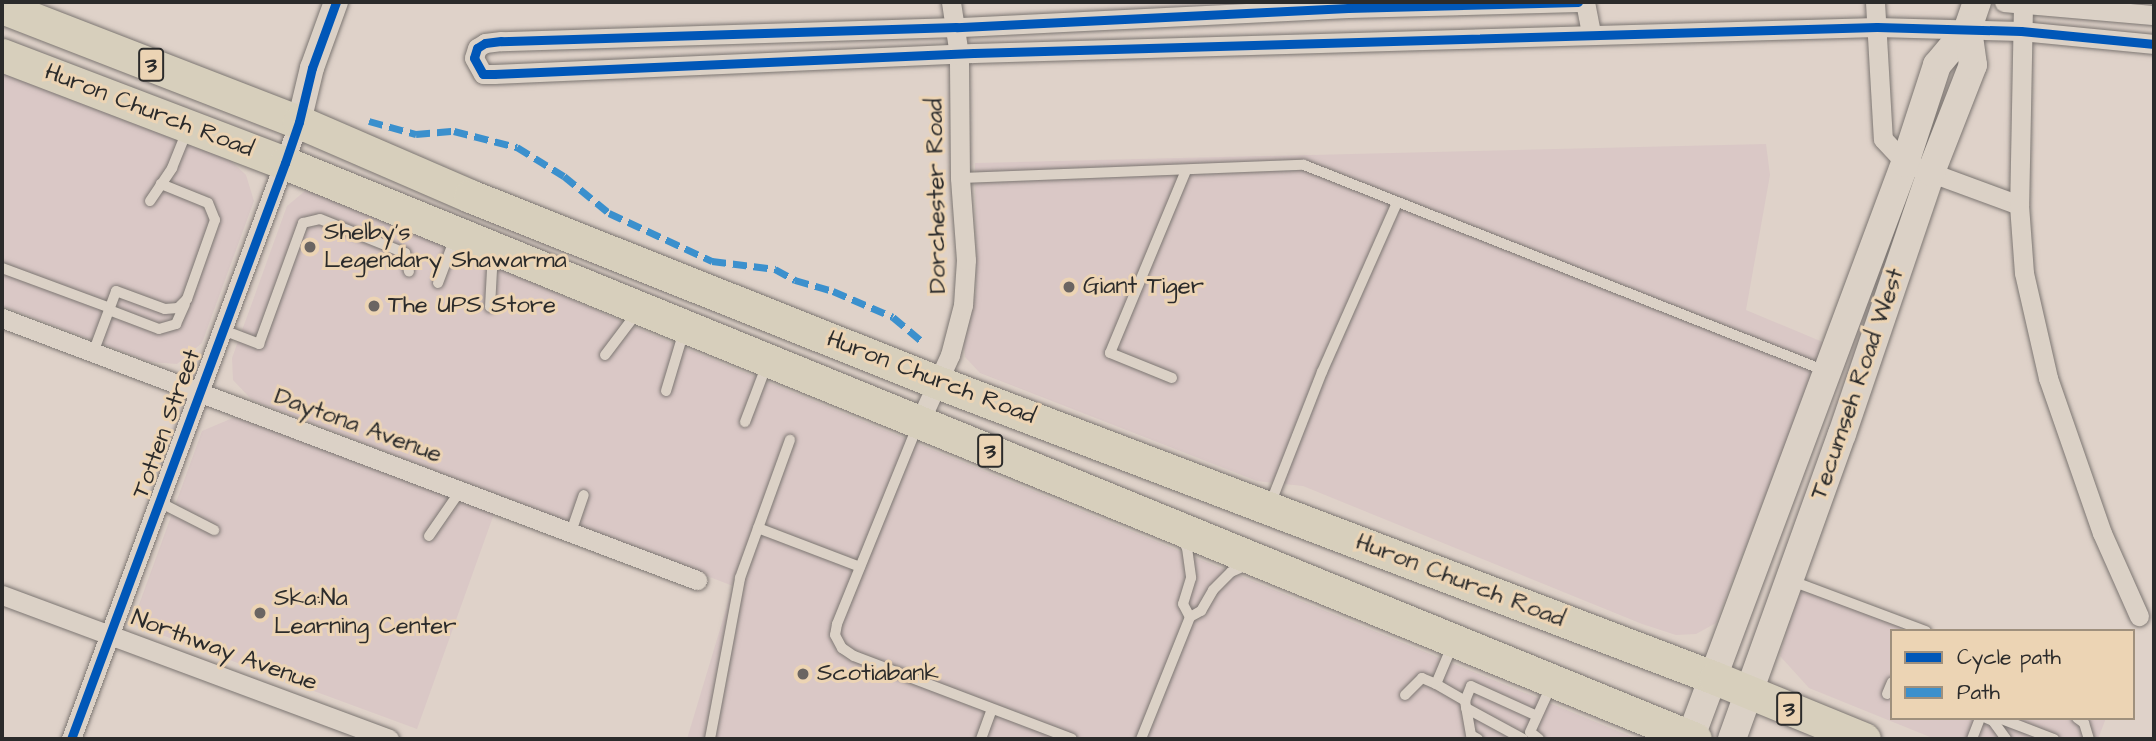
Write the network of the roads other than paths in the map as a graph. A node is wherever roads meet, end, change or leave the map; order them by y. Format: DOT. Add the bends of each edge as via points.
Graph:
graph roads {
  1 [pos="336,2"];
  2 [pos="951,2"];
  3 [pos="1567,2"];
  4 [pos="1584,2"];
  5 [pos="1875,2"];
  6 [pos="1977,2"];
  7 [pos="2014,4"];
  8 [pos="1348,5"];
  9 [pos="2,7"];
  10 [pos="2154,15"];
  11 [pos="956,27"];
  12 [pos="1877,27"];
  13 [pos="1968,28"];
  14 [pos="2021,30"];
  15 [pos="1591,33"];
  16 [pos="1567,34"];
  17 [pos="2153,40"];
  18 [pos="1354,42"];
  19 [pos="2,55"];
  20 [pos="959,55"];
  21 [pos="299,122"];
  22 [pos="189,127"];
  23 [pos="285,163"];
  24 [pos="1918,168"];
  25 [pos="1186,170"];
  26 [pos="960,178"];
  27 [pos="162,184"];
  28 [pos="150,201"];
  29 [pos="1397,202"];
  30 [pos="2019,205"];
  31 [pos="456,233"];
  32 [pos="493,248"];
  33 [pos="2,268"];
  34 [pos="409,272"];
  35 [pos="438,284"];
  36 [pos="187,299"];
  37 [pos="490,307"];
  38 [pos="640,308"];
  39 [pos="109,309"];
  40 [pos="2,318"];
  41 [pos="685,327"];
  42 [pos="223,330"];
  43 [pos="93,353"];
  44 [pos="605,355"];
  45 [pos="768,360"];
  46 [pos="1827,371"];
  47 [pos="1172,378"];
  48 [pos="937,382"];
  49 [pos="666,391"];
  50 [pos="199,393"];
  51 [pos="745,422"];
  52 [pos="919,423"];
  53 [pos="790,440"];
  54 [pos="460,490"];
  55 [pos="584,495"];
  56 [pos="159,502"];
  57 [pos="1268,508"];
  58 [pos="1176,527"];
  59 [pos="758,528"];
  60 [pos="214,530"];
  61 [pos="572,531"];
  62 [pos="429,536"];
  63 [pos="1256,560"];
  64 [pos="860,567"];
  65 [pos="697,580"];
  66 [pos="1788,580"];
  67 [pos="2,595"];
  68 [pos="2139,616"];
  69 [pos="1190,617"];
  70 [pos="1912,628"];
  71 [pos="110,635"];
  72 [pos="1454,641"];
  73 [pos="1715,678"];
  74 [pos="1553,681"];
  75 [pos="1436,684"];
  76 [pos="1890,687"];
  77 [pos="1749,692"];
  78 [pos="1887,694"];
  79 [pos="1405,695"];
  80 [pos="1466,704"];
  81 [pos="992,709"];
  82 [pos="1537,716"];
  83 [pos="1979,720"];
  84 [pos="1995,720"];
  85 [pos="1997,720"];
  86 [pos="2080,720"];
  87 [pos="1528,737"];
  88 [pos="71,739"];
  89 [pos="389,739"];
  90 [pos="709,739"];
  91 [pos="981,739"];
  92 [pos="1072,739"];
  93 [pos="1141,739"];
  94 [pos="1478,739"];
  95 [pos="1692,739"];
  96 [pos="1732,739"];
  97 [pos="1864,739"];
  98 [pos="1972,739"];
  99 [pos="2006,739"];
  100 [pos="2054,739"];
  101 [pos="2089,739"];
  1 -- 21 [label="street"];
  2 -- 11 [label="street, Dorchester Road"];
  3 -- 8 [label="street"];
  3 -- 16 [label="street"];
  4 -- 15 [label="street"];
  5 -- 12 [label="street"];
  6 -- 13 [label="main road, Tecumseh Road West"];
  7 -- 10 [label="street"];
  7 -- 14 [label="street"];
  8 -- 11 [label="street"];
  8 -- 18 [label="street"];
  9 -- 21 [label="highway, Huron Church Road / 3"];
  11 -- 20 [label="street, Dorchester Road"];
  11 -- 20 [label="street" via="500,41 477,48 474,58 483,74 494,74"];
  12 -- 13 [label="street"];
  12 -- 15 [label="street"];
  12 -- 24 [label="street" via="1884,139"];
  13 -- 14 [label="street"];
  13 -- 24 [label="main road, Tecumseh Road West" via="1937,65"];
  14 -- 17 [label="street"];
  14 -- 30 [label="street"];
  15 -- 16 [label="street"];
  16 -- 18 [label="street"];
  18 -- 20 [label="street"];
  19 -- 22 [label="highway, Huron Church Road / 3"];
  20 -- 26 [label="street, Dorchester Road"];
  21 -- 23 [label="street, Totten Street"];
  21 -- 48 [label="highway, Huron Church Road / 3" via="470,196"];
  22 -- 23 [label="highway, Huron Church Road / 3"];
  22 -- 27 [label="lane"];
  23 -- 31 [label="highway, Huron Church Road / 3"];
  23 -- 42 [label="street, Totten Street"];
  24 -- 30 [label="street"];
  24 -- 46 [label="main road, Tecumseh Road West"];
  24 -- 66 [label="main road, Tecumseh Road West" via="1842,434"];
  25 -- 26 [label="lane"];
  25 -- 29 [label="lane" via="1304,165"];
  25 -- 47 [label="lane" via="1110,353"];
  26 -- 48 [label="street, Dorchester Road" via="966,260 963,304 950,355"];
  27 -- 28 [label="lane"];
  27 -- 36 [label="lane" via="208,203 215,220"];
  29 -- 46 [label="lane"];
  29 -- 57 [label="lane"];
  30 -- 68 [label="street" via="2024,273 2048,379 2102,533"];
  31 -- 32 [label="highway, Huron Church Road / 3"];
  31 -- 35 [label="lane"];
  32 -- 37 [label="lane"];
  32 -- 38 [label="highway, Huron Church Road / 3"];
  33 -- 39 [label="lane"];
  34 -- 42 [label="lane" via="405,253 320,219 303,223 259,344"];
  36 -- 39 [label="lane" via="178,308 165,309 116,291"];
  36 -- 39 [label="lane" via="176,324 159,329"];
  38 -- 41 [label="highway, Huron Church Road / 3"];
  38 -- 44 [label="lane"];
  39 -- 43 [label="lane"];
  40 -- 43 [label="street, Daytona Avenue"];
  41 -- 45 [label="highway, Huron Church Road / 3"];
  41 -- 49 [label="lane"];
  42 -- 50 [label="street, Totten Street"];
  43 -- 50 [label="street, Daytona Avenue"];
  45 -- 51 [label="lane"];
  45 -- 52 [label="highway, Huron Church Road / 3"];
  46 -- 73 [label="main road, Tecumseh Road West"];
  48 -- 52 [label="street, Dorchester Road"];
  48 -- 57 [label="highway, Huron Church Road / 3"];
  50 -- 54 [label="street, Daytona Avenue"];
  50 -- 56 [label="street, Totten Street"];
  52 -- 58 [label="highway, Huron Church Road / 3"];
  52 -- 64 [label="lane"];
  53 -- 59 [label="lane"];
  54 -- 61 [label="street, Daytona Avenue"];
  54 -- 62 [label="lane"];
  55 -- 61 [label="lane"];
  56 -- 60 [label="lane"];
  56 -- 71 [label="street, Totten Street"];
  57 -- 73 [label="highway, Huron Church Road / 3"];
  58 -- 63 [label="highway, Huron Church Road / 3"];
  58 -- 69 [label="lane" via="1188,548 1191,578 1183,604"];
  59 -- 64 [label="lane"];
  59 -- 90 [label="lane" via="740,578"];
  61 -- 65 [label="street, Daytona Avenue"];
  63 -- 69 [label="lane" via="1231,572"];
  63 -- 72 [label="highway, Huron Church Road / 3"];
  64 -- 81 [label="lane" via="837,624 835,635 842,648"];
  66 -- 70 [label="lane"];
  66 -- 77 [label="main road, Tecumseh Road West"];
  67 -- 71 [label="street, Northway Avenue"];
  69 -- 93 [label="lane"];
  71 -- 88 [label="street, Totten Street"];
  71 -- 89 [label="street, Northway Avenue"];
  72 -- 74 [label="highway, Huron Church Road / 3"];
  72 -- 75 [label="lane"];
  73 -- 77 [label="highway, Huron Church Road / 3"];
  73 -- 95 [label="main road, Tecumseh Road West"];
  74 -- 82 [label="lane"];
  74 -- 95 [label="highway, Huron Church Road / 3"];
  75 -- 79 [label="lane" via="1422,678"];
  75 -- 80 [label="lane"];
  76 -- 78 [label="lane"];
  77 -- 96 [label="main road, Tecumseh Road West"];
  77 -- 97 [label="highway, Huron Church Road / 3"];
  80 -- 82 [label="lane" via="1471,686"];
  80 -- 87 [label="lane"];
  80 -- 94 [label="lane" via="1471,735"];
  81 -- 91 [label="lane"];
  81 -- 92 [label="lane"];
  82 -- 87 [label="lane"];
  83 -- 98 [label="lane"];
  84 -- 99 [label="lane"];
  85 -- 100 [label="lane"];
  86 -- 101 [label="lane"];
}
